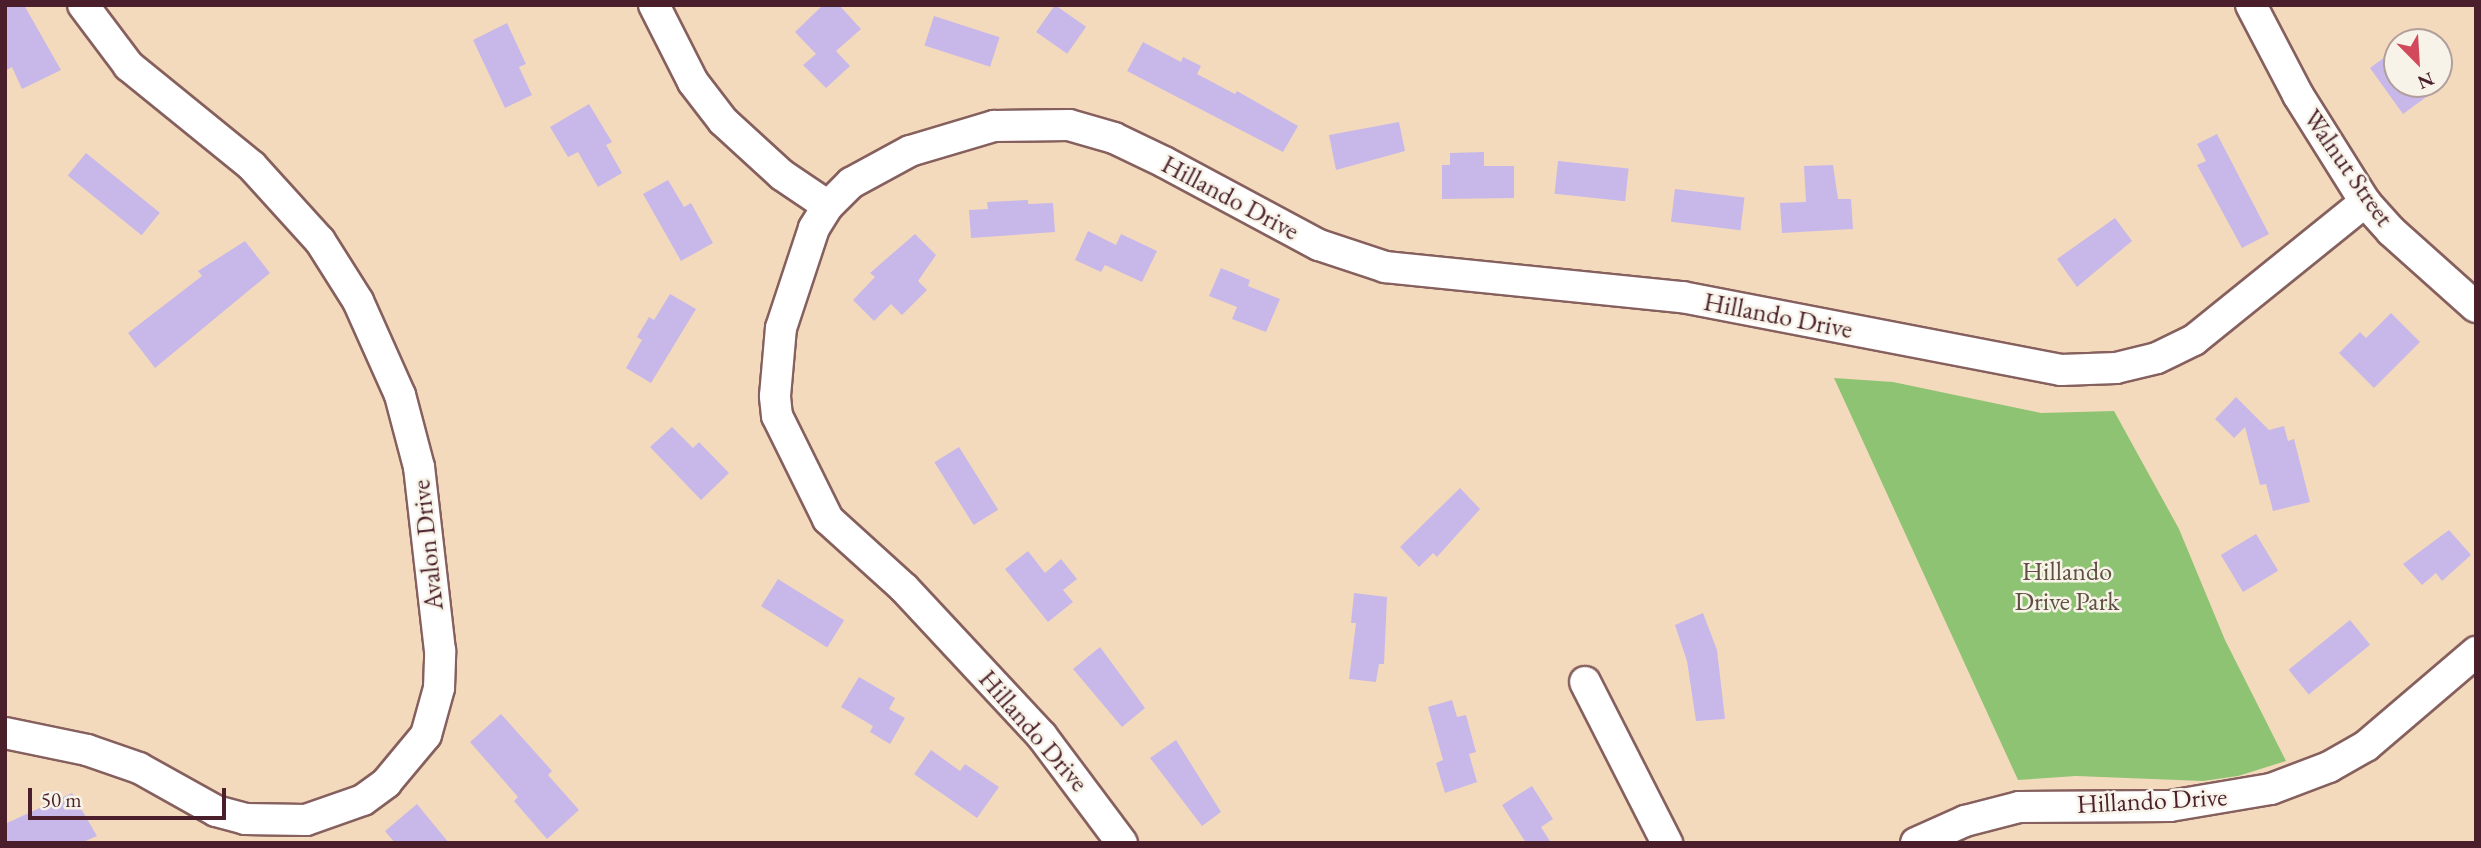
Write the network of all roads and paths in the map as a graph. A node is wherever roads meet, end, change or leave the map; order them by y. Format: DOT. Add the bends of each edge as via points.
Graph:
graph roads {
  1 [pos="83,5"];
  2 [pos="654,5"];
  3 [pos="2251,5"];
  4 [pos="2365,202"];
  5 [pos="828,205"];
  6 [pos="2476,307"];
  7 [pos="2476,652"];
  8 [pos="1585,682"];
  9 [pos="5,733"];
  10 [pos="1122,843"];
  11 [pos="1667,843"];
  12 [pos="1916,843"];
  1 -- 9 [label="street, Avalon Drive" via="129,66 252,166 320,241 358,301 400,395 419,467 440,651 439,688 426,735 386,783 363,800 306,820 245,819 216,811 139,768 87,750"];
  2 -- 5 [label="street" via="693,82 723,121 772,167"];
  3 -- 4 [label="street, Walnut Street" via="2298,95"];
  4 -- 5 [label="street, Hillando Drive" via="2194,340 2157,358 2116,368 2061,370 1682,297 1385,267 1319,245 1114,138 1069,125 994,126 910,151 851,183"];
  4 -- 6 [label="street, Walnut Street"];
  5 -- 10 [label="street, Hillando Drive" via="804,253 777,353 777,416 791,451 828,519 904,588 1042,736"];
  7 -- 12 [label="street, Hillando Drive" via="2366,746 2329,767 2271,789 2170,806 2019,807 1965,821"];
  8 -- 11 [label="street"];
}
